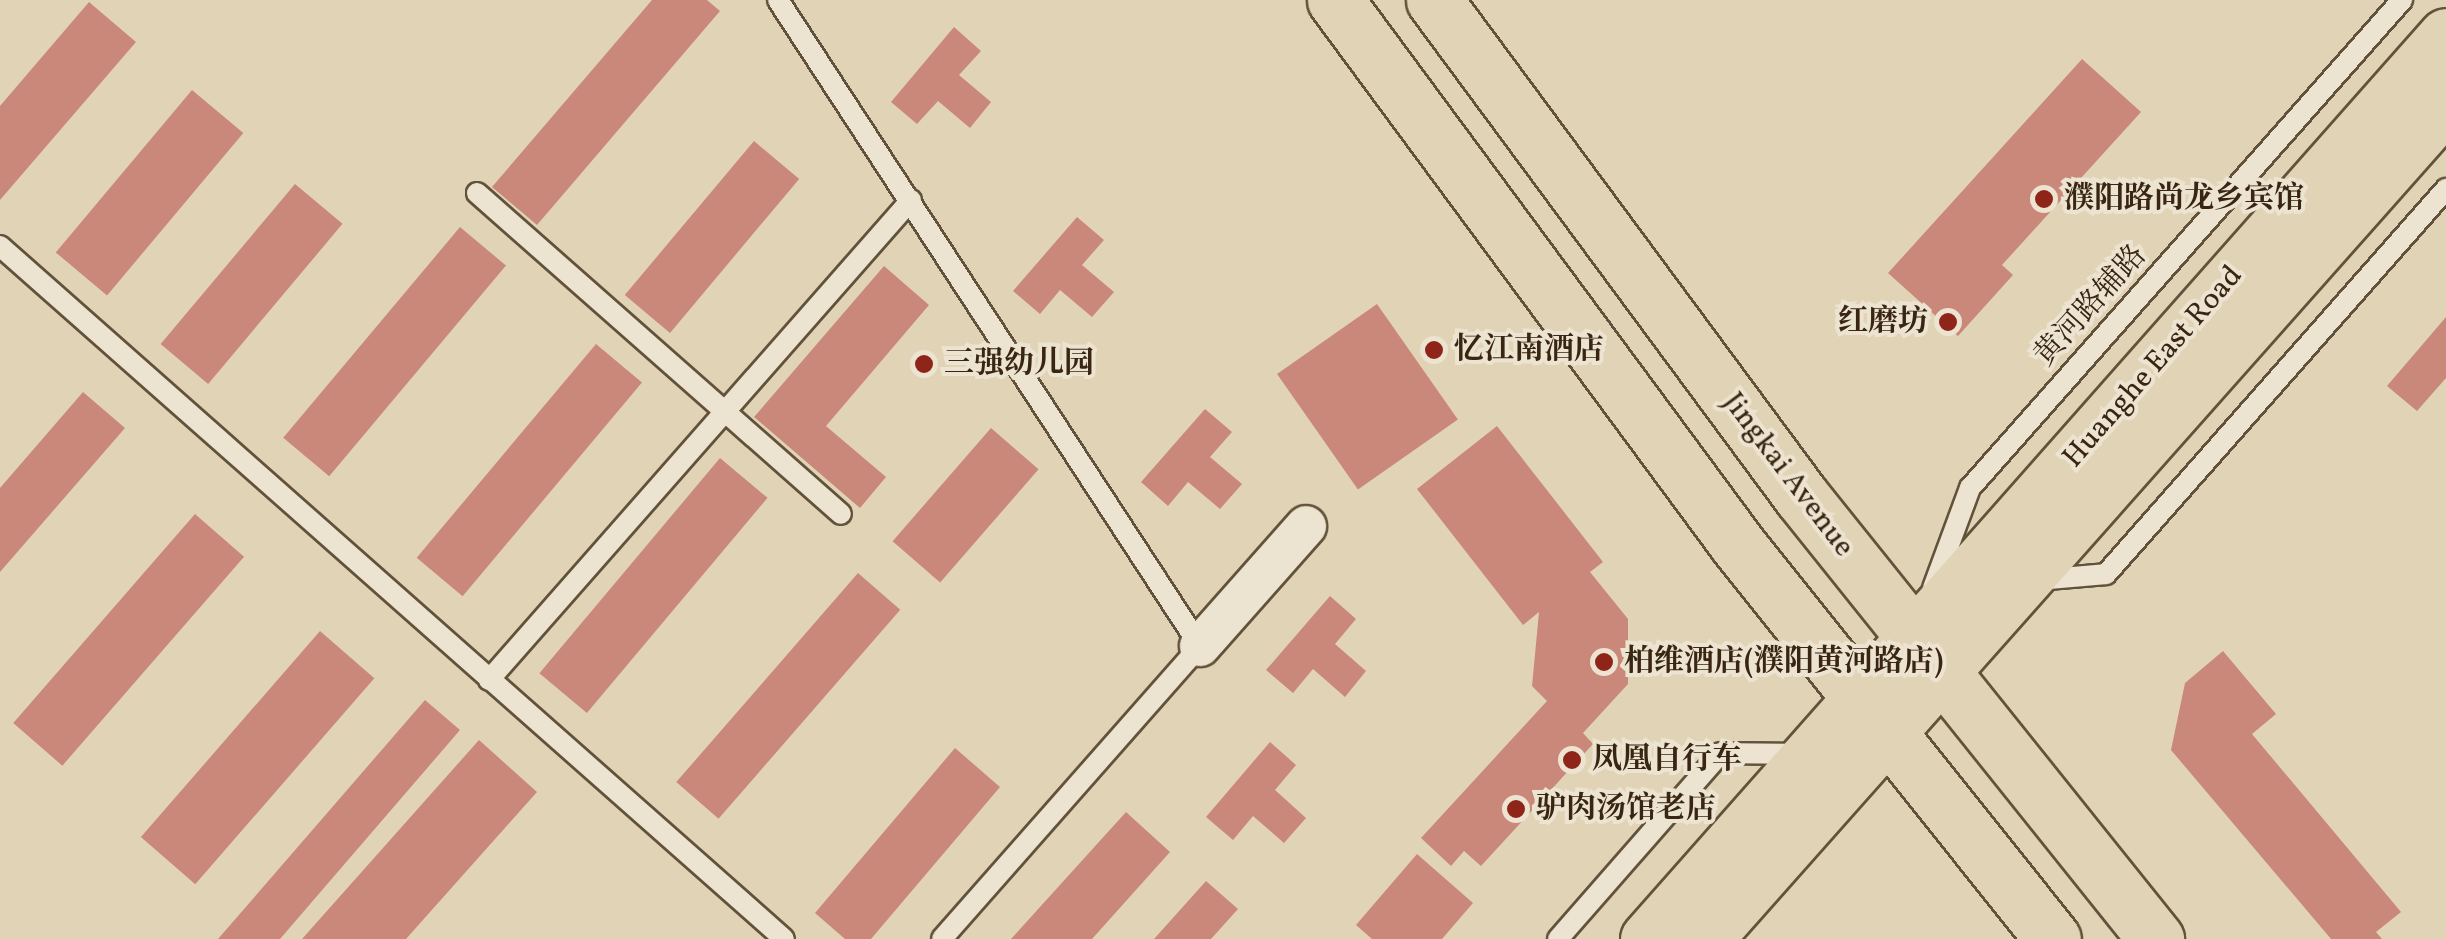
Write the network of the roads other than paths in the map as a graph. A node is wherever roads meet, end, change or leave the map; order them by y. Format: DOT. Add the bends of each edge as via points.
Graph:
graph roads {
  1 [pos="778,0"];
  2 [pos="1335,0"];
  3 [pos="1434,0"];
  4 [pos="2402,0"];
  5 [pos="2446,36"];
  6 [pos="2446,103"];
  7 [pos="2446,189"];
  8 [pos="477,193"];
  9 [pos="911,200"];
  10 [pos="0,246"];
  11 [pos="724,410"];
  12 [pos="840,514"];
  13 [pos="1306,526"];
  14 [pos="2021,581"];
  15 [pos="1200,646"];
  16 [pos="1928,654"];
  17 [pos="489,680"];
  18 [pos="1874,715"];
  19 [pos="1812,755"];
  20 [pos="784,939"];
  21 [pos="942,939"];
  22 [pos="1558,939"];
  23 [pos="1648,939"];
  24 [pos="1704,939"];
  25 [pos="2054,939"];
  26 [pos="2156,939"];
  1 -- 9 [label="lane"];
  2 -- 18 [label="main road"];
  3 -- 16 [label="main road, Jingkai Avenue"];
  4 -- 16 [label="lane, 黄河路辅路" via="1970,488"];
  5 -- 16 [label="main road, Huanghe East Road"];
  6 -- 14 [label="main road, Huanghe East Road"];
  7 -- 14 [label="lane" via="2106,574"];
  8 -- 11 [label="lane"];
  9 -- 11 [label="lane"];
  9 -- 15 [label="lane"];
  10 -- 17 [label="lane"];
  11 -- 12 [label="lane"];
  11 -- 17 [label="lane"];
  13 -- 15 [label="street"];
  14 -- 16 [label="main road, Huanghe East Road"];
  15 -- 21 [label="lane"];
  16 -- 18 [label="main road, Huanghe East Road"];
  16 -- 26 [label="main road, Jingkai Avenue"];
  17 -- 20 [label="lane"];
  18 -- 19 [label="main road"];
  18 -- 24 [label="main road"];
  18 -- 25 [label="main road"];
  19 -- 22 [label="lane" via="1721,753"];
  19 -- 23 [label="main road"];
}
